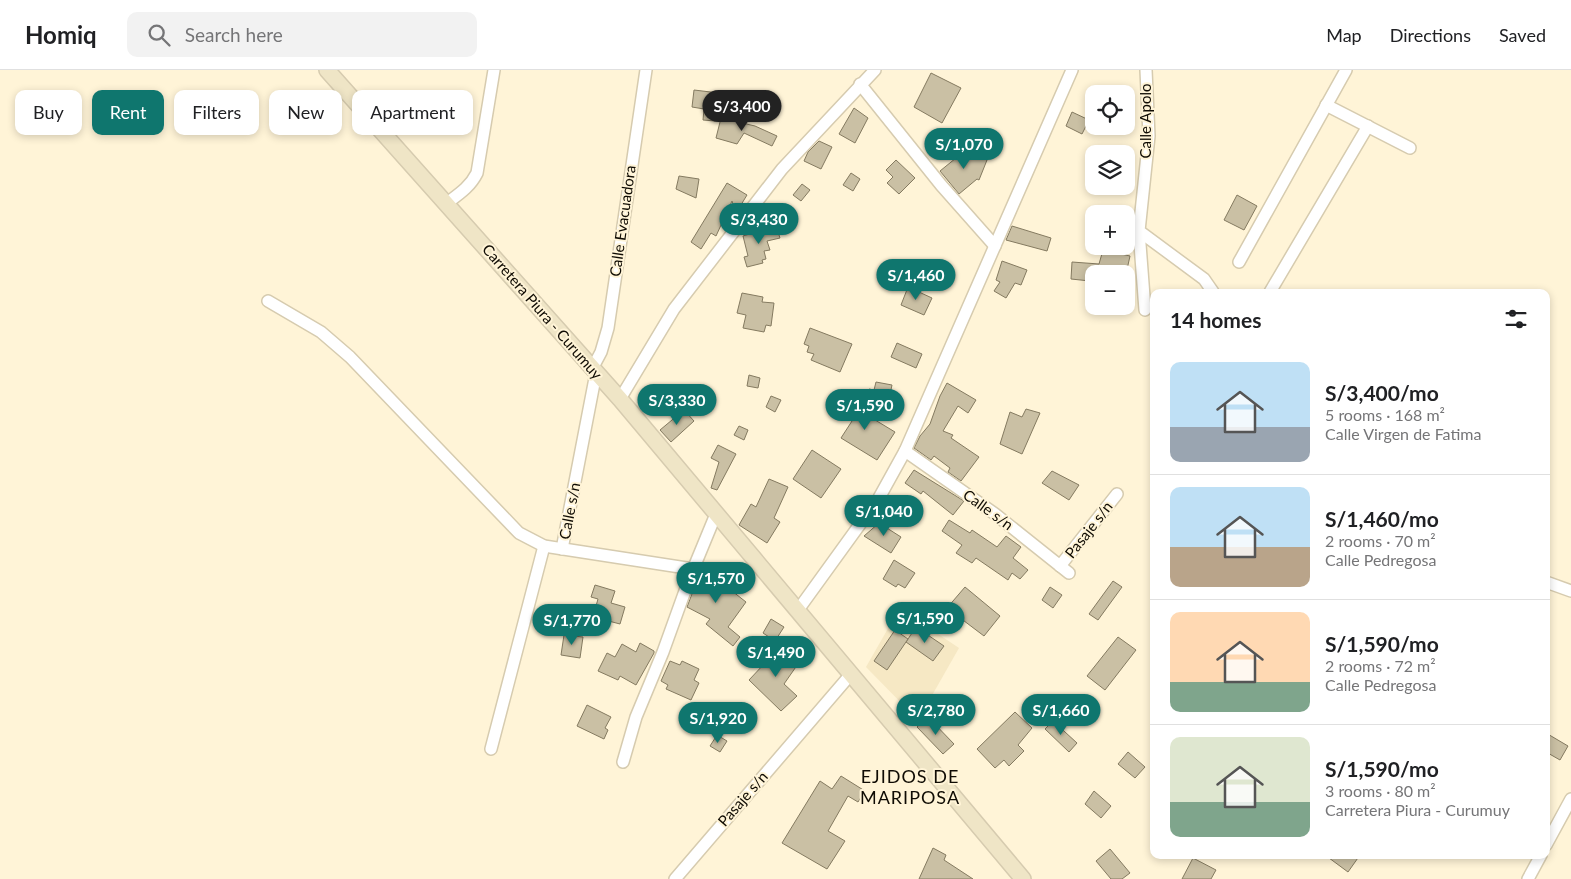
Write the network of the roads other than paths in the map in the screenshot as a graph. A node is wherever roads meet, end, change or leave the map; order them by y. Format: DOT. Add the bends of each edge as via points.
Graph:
graph roads {
  1 [pos="327,70"];
  2 [pos="494,70"];
  3 [pos="646,70"];
  4 [pos="874,70"];
  5 [pos="1072,70"];
  6 [pos="1146,70"];
  7 [pos="1346,70"];
  8 [pos="860,84"];
  9 [pos="1326,105"];
  10 [pos="1368,126"];
  11 [pos="1410,148"];
  12 [pos="447,203"];
  13 [pos="1139,231"];
  14 [pos="996,246"];
  15 [pos="1239,262"];
  16 [pos="1211,289"];
  17 [pos="1272,289"];
  18 [pos="268,301"];
  19 [pos="1145,310"];
  20 [pos="594,371"];
  21 [pos="620,399"];
  22 [pos="905,450"];
  23 [pos="1117,494"];
  24 [pos="716,514"];
  25 [pos="544,546"];
  26 [pos="562,549"];
  27 [pos="693,569"];
  28 [pos="1065,569"];
  29 [pos="1550,583"];
  30 [pos="1571,591"];
  31 [pos="798,610"];
  32 [pos="851,674"];
  33 [pos="492,749"];
  34 [pos="623,762"];
  35 [pos="1571,799"];
  36 [pos="1550,838"];
  37 [pos="1539,859"];
  38 [pos="675,879"];
  39 [pos="1023,879"];
  40 [pos="1528,879"];
  1 -- 12 [label="main road, Carretera Piura - Curumuy"];
  2 -- 12 [label="street" via="477,173 463,192"];
  3 -- 20 [label="street, Calle Evacuadora" via="608,328"];
  4 -- 8 [label="street"];
  5 -- 14 [label="street"];
  6 -- 13 [label="street, Calle Apolo" via="1149,136"];
  7 -- 9 [label="street"];
  8 -- 14 [label="street" via="941,185"];
  8 -- 21 [label="street" via="782,169 674,309"];
  9 -- 10 [label="street"];
  9 -- 15 [label="street"];
  10 -- 11 [label="street"];
  10 -- 17 [label="street"];
  12 -- 20 [label="main road, Carretera Piura - Curumuy"];
  13 -- 16 [label="street" via="1204,279"];
  13 -- 19 [label="street, Calle Apolo"];
  14 -- 22 [label="street"];
  18 -- 25 [label="street" via="321,332 350,357 519,533"];
  20 -- 21 [label="main road, Carretera Piura - Curumuy"];
  20 -- 26 [label="street, Calle s/n"];
  21 -- 24 [label="main road, Carretera Piura - Curumuy"];
  22 -- 28 [label="street, Calle s/n" via="996,514"];
  22 -- 31 [label="street" via="879,498"];
  23 -- 28 [label="street, Pasaje s/n"];
  24 -- 27 [label="street"];
  24 -- 31 [label="main road, Carretera Piura - Curumuy"];
  25 -- 26 [label="street"];
  25 -- 33 [label="street"];
  26 -- 27 [label="street, Calle s/n"];
  27 -- 34 [label="street" via="664,652 636,717"];
  29 -- 30 [label="street"];
  31 -- 32 [label="main road, Carretera Piura - Curumuy"];
  32 -- 38 [label="street, Pasaje s/n"];
  32 -- 39 [label="main road, Carretera Piura - Curumuy"];
  35 -- 36 [label="street"];
  37 -- 40 [label="street"];
}
